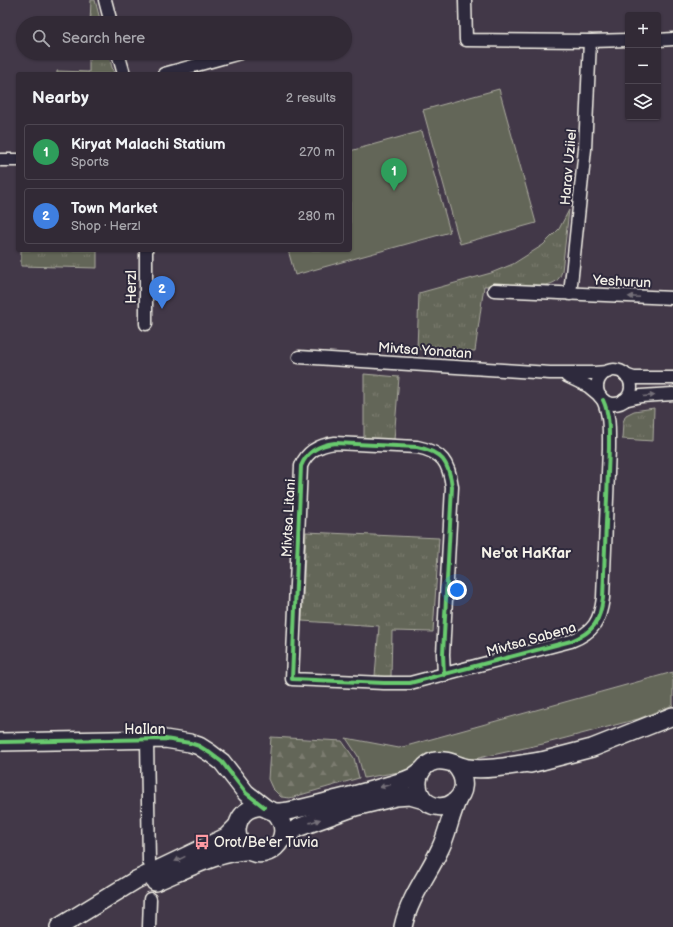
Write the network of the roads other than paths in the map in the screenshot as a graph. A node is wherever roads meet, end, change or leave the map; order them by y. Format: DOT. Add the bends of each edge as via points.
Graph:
graph roads {
  1 [pos="105,0"];
  2 [pos="465,0"];
  3 [pos="109,16"];
  4 [pos="673,39"];
  5 [pos="625,40"];
  6 [pos="661,40"];
  7 [pos="590,42"];
  8 [pos="120,60"];
  9 [pos="215,60"];
  10 [pos="123,72"];
  11 [pos="171,72"];
  12 [pos="0,160"];
  13 [pos="16,160"];
  14 [pos="146,252"];
  15 [pos="494,290"];
  16 [pos="570,294"];
  17 [pos="673,298"];
  18 [pos="146,324"];
  19 [pos="299,357"];
  20 [pos="607,372"];
  21 [pos="550,373"];
  22 [pos="625,375"];
  23 [pos="673,378"];
  24 [pos="673,394"];
  25 [pos="601,398"];
  26 [pos="623,401"];
  27 [pos="609,448"];
  28 [pos="444,675"];
  29 [pos="292,679"];
  30 [pos="673,716"];
  31 [pos="147,740"];
  32 [pos="0,742"];
  33 [pos="541,761"];
  34 [pos="455,765"];
  35 [pos="421,771"];
  36 [pos="237,782"];
  37 [pos="460,796"];
  38 [pos="427,802"];
  39 [pos="269,810"];
  40 [pos="240,821"];
  41 [pos="281,840"];
  42 [pos="444,840"];
  43 [pos="250,851"];
  44 [pos="149,862"];
  45 [pos="150,899"];
  46 [pos="59,927"];
  47 [pos="68,927"];
  48 [pos="149,927"];
  49 [pos="403,927"];
  1 -- 3 [label="street"];
  2 -- 7 [label="street" via="466,40"];
  4 -- 6 [label="street"];
  5 -- 7 [label="street"];
  7 -- 16 [label="street, Harav Uziiel" via="585,150"];
  8 -- 10 [label="street"];
  9 -- 11 [label="street"];
  12 -- 13 [label="street"];
  14 -- 18 [label="street, Herzl"];
  15 -- 16 [label="street, Yeshurun"];
  17 -- 16 [label="street, Yeshurun, one-way"];
  19 -- 21 [label="street, Mivtsa Yonatan"];
  20 -- 21 [label="street, Mivtsa Yonatan"];
  20 -- 22 [label="street" via="615,370"];
  20 -- 25 [label="street" via="598,382"];
  21 -- 25 [label="street, Mivtsa Yonatan" via="563,374 578,380"];
  22 -- 23 [label="street" via="634,378"];
  22 -- 26 [label="street" via="630,389"];
  26 -- 24 [label="street, one-way" via="641,396"];
  25 -- 26 [label="street" via="612,404"];
  25 -- 27 [label="street, Mivtsa Sabena" via="606,406 610,427"];
  26 -- 27 [label="street, Mivtsa Sabena" via="616,414"];
  27 -- 28 [label="street, Mivtsa Sabena" via="603,598 596,623 584,636 572,641"];
  28 -- 29 [label="street, Mivtsa Sabena" via="398,684"];
  28 -- 29 [label="street, Mivtsa Litani" via="452,487 448,466 435,452 428,449 325,444 304,458 301,466"];
  30 -- 33 [label="main road" via="592,748"];
  31 -- 32 [label="main road, HaIlan"];
  31 -- 36 [label="main road, HaIlan" via="178,740 200,746 222,762"];
  31 -- 44 [label="street"];
  33 -- 34 [label="main road" via="482,768"];
  33 -- 37 [label="main road" via="480,779 467,787"];
  34 -- 35 [label="main road" via="441,760 426,765"];
  34 -- 37 [label="main road" via="464,778"];
  35 -- 38 [label="main road" via="418,787"];
  35 -- 39 [label="main road, one-way" via="414,777 390,785 310,806 294,810"];
  36 -- 39 [label="main road, HaIlan" via="246,793"];
  36 -- 40 [label="main road, HaIlan" via="244,806"];
  37 -- 38 [label="main road" via="452,804 445,806"];
  37 -- 42 [label="main road" via="452,812"];
  41 -- 38 [label="main road, one-way" via="297,828 355,807 410,796"];
  38 -- 42 [label="main road" via="438,812"];
  39 -- 40 [label="main road" via="252,808"];
  39 -- 41 [label="main road" via="280,818 283,825"];
  40 -- 43 [label="main road" via="237,834 239,841"];
  40 -- 46 [label="main road, one-way" via="226,837 136,880"];
  41 -- 43 [label="main road" via="271,851"];
  42 -- 49 [label="main road" via="405,916"];
  43 -- 47 [label="main road" via="241,850 218,857 141,888"];
  45 -- 48 [label="street"];
}
